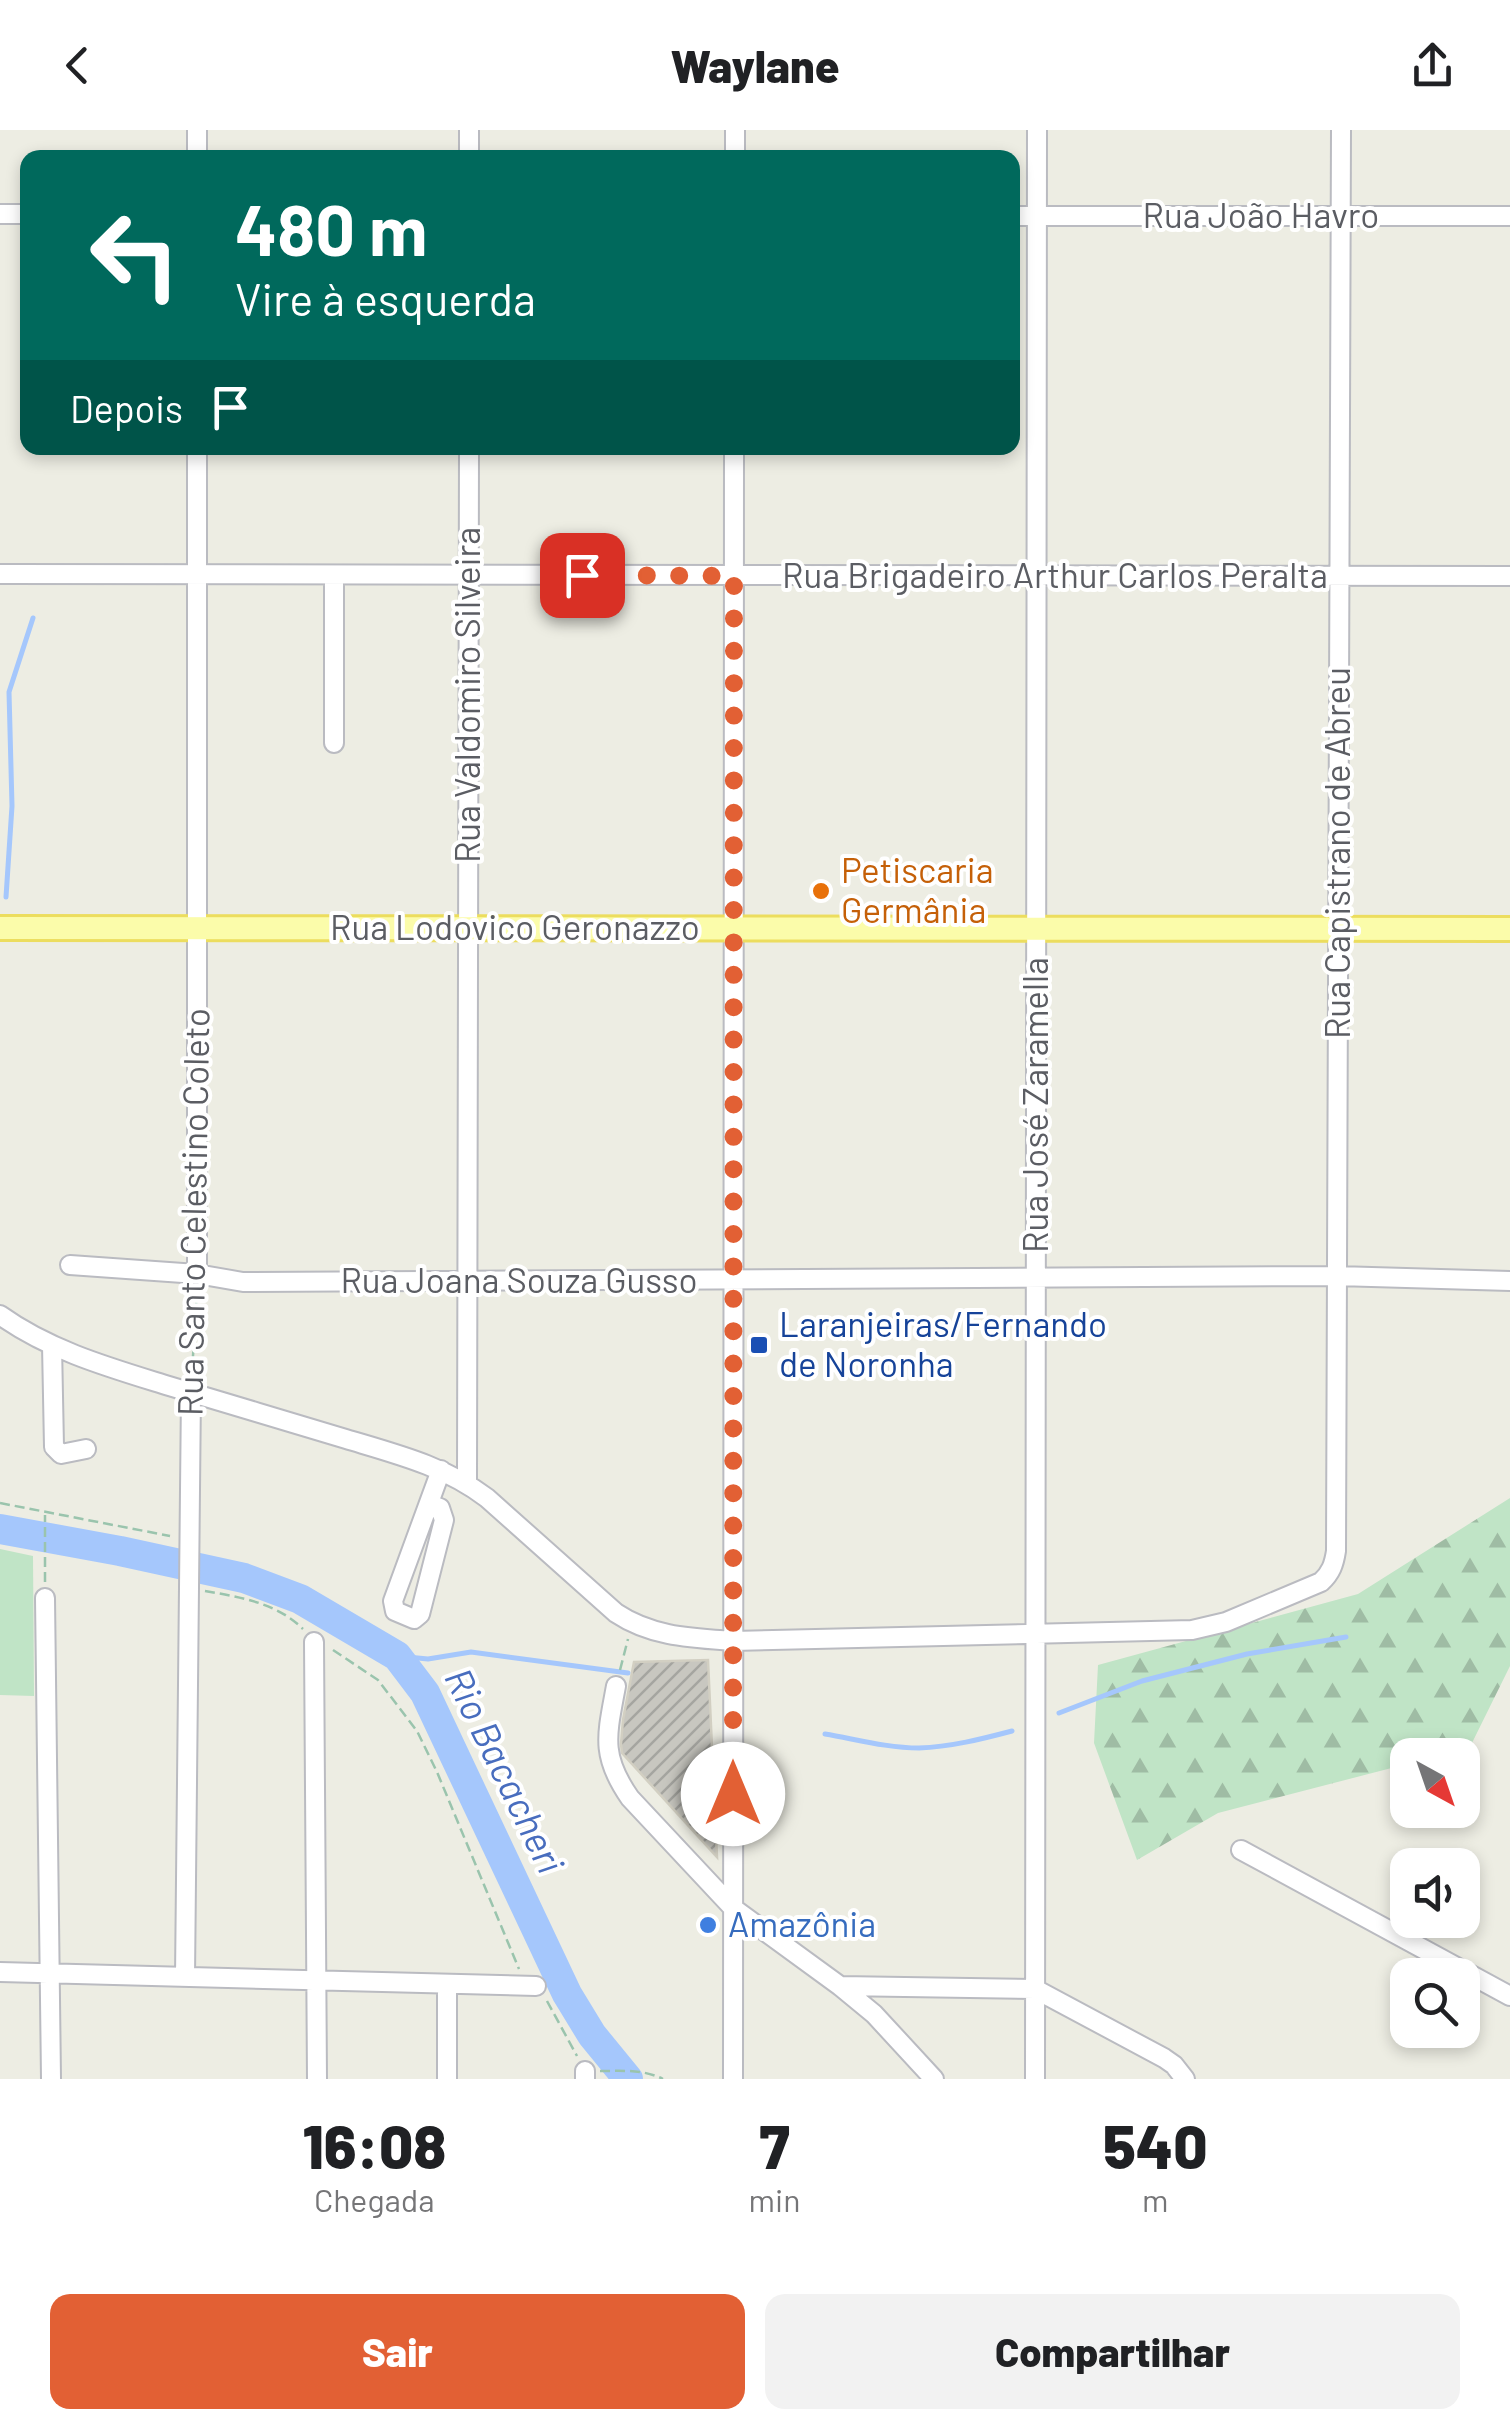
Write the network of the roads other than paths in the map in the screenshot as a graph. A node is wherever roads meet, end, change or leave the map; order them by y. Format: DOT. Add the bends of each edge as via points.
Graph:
graph roads {
  1 [pos="1036,130"];
  2 [pos="1341,130"];
  3 [pos="1020,216"];
  4 [pos="1036,216"];
  5 [pos="1341,216"];
  6 [pos="1510,216"];
  7 [pos="197,455"];
  8 [pos="469,455"];
  9 [pos="734,455"];
  10 [pos="0,574"];
  11 [pos="197,574"];
  12 [pos="334,575"];
  13 [pos="468,575"];
  14 [pos="734,576"];
  15 [pos="1036,576"];
  16 [pos="1340,576"];
  17 [pos="1510,576"];
  18 [pos="334,743"];
  19 [pos="0,928"];
  20 [pos="197,928"];
  21 [pos="468,928"];
  22 [pos="734,928"];
  23 [pos="1036,929"];
  24 [pos="1338,929"];
  25 [pos="1510,929"];
  26 [pos="70,1266"];
  27 [pos="198,1274"];
  28 [pos="1336,1276"];
  29 [pos="1036,1278"];
  30 [pos="734,1280"];
  31 [pos="467,1281"];
  32 [pos="1510,1281"];
  33 [pos="0,1315"];
  34 [pos="52,1346"];
  35 [pos="191,1393"];
  36 [pos="86,1449"];
  37 [pos="441,1470"];
  38 [pos="467,1483"];
  39 [pos="429,1504"];
  40 [pos="45,1598"];
  41 [pos="1035,1634"];
  42 [pos="314,1642"];
  43 [pos="734,1642"];
  44 [pos="616,1686"];
  45 [pos="1241,1850"];
  46 [pos="733,1908"];
  47 [pos="0,1972"];
  48 [pos="50,1973"];
  49 [pos="185,1977"];
  50 [pos="317,1980"];
  51 [pos="446,1984"];
  52 [pos="536,1986"];
  53 [pos="840,1986"];
  54 [pos="1035,1989"];
  55 [pos="1510,1996"];
  56 [pos="51,2079"];
  57 [pos="318,2079"];
  58 [pos="447,2079"];
  59 [pos="733,2079"];
  60 [pos="934,2079"];
  61 [pos="1035,2079"];
  62 [pos="1185,2079"];
  1 -- 4 [label="street, Rua José Zaramella"];
  2 -- 5 [label="street, Rua Capistrano de Abreu"];
  3 -- 4 [label="street, Rua João Havro"];
  4 -- 5 [label="street, Rua João Havro"];
  4 -- 15 [label="street, Rua José Zaramella"];
  5 -- 6 [label="street, Rua João Havro"];
  5 -- 16 [label="street, Rua Capistrano de Abreu"];
  7 -- 11 [label="street, Rua Santo Celestino Coleto"];
  8 -- 13 [label="street, Rua Valdomiro Silveira"];
  9 -- 14 [label="street"];
  10 -- 11 [label="street, Rua Brigadeiro Arthur Carlos Peralta"];
  11 -- 12 [label="street, Rua Brigadeiro Arthur Carlos Peralta"];
  11 -- 20 [label="street, Rua Santo Celestino Coleto"];
  12 -- 13 [label="street, Rua Brigadeiro Arthur Carlos Peralta"];
  12 -- 18 [label="street"];
  13 -- 14 [label="street, Rua Brigadeiro Arthur Carlos Peralta"];
  13 -- 21 [label="street, Rua Valdomiro Silveira"];
  14 -- 15 [label="street, Rua Brigadeiro Arthur Carlos Peralta"];
  14 -- 22 [label="street"];
  15 -- 16 [label="street, Rua Brigadeiro Arthur Carlos Peralta"];
  15 -- 23 [label="street, Rua José Zaramella"];
  16 -- 17 [label="street, Rua Brigadeiro Arthur Carlos Peralta"];
  16 -- 24 [label="street, Rua Capistrano de Abreu"];
  19 -- 20 [label="main road, Rua Lodovico Geronazzo"];
  20 -- 21 [label="main road, Rua Lodovico Geronazzo"];
  20 -- 27 [label="street, Rua Santo Celestino Coleto"];
  21 -- 22 [label="main road, Rua Lodovico Geronazzo"];
  21 -- 31 [label="street, Rua Valdomiro Silveira"];
  22 -- 23 [label="main road, Rua Lodovico Geronazzo"];
  22 -- 30 [label="street"];
  23 -- 24 [label="main road, Rua Lodovico Geronazzo"];
  23 -- 29 [label="street, Rua José Zaramella"];
  24 -- 25 [label="main road, Rua Lodovico Geronazzo"];
  24 -- 28 [label="street, Rua Capistrano de Abreu"];
  26 -- 27 [label="street, Rua Joana Souza Gusso"];
  27 -- 31 [label="street, Rua Joana Souza Gusso" via="244,1282"];
  28 -- 29 [label="street, Rua Joana Souza Gusso"];
  28 -- 32 [label="street, Rua Joana Souza Gusso"];
  28 -- 41 [label="street, Rua Capistrano de Abreu" via="1336,1550 1328,1575 1209,1628"];
  29 -- 30 [label="street, Rua Joana Souza Gusso"];
  29 -- 41 [label="street, Rua José Zaramella"];
  30 -- 31 [label="street, Rua Joana Souza Gusso"];
  30 -- 43 [label="street"];
  31 -- 38 [label="street, Rua Valdomiro Silveira"];
  33 -- 34 [label="street"];
  34 -- 35 [label="street"];
  34 -- 36 [label="street" via="54,1447 61,1454"];
  35 -- 37 [label="street"];
  35 -- 49 [label="street, Rua Santo Celestino Coleto"];
  37 -- 38 [label="street"];
  37 -- 39 [label="street"];
  38 -- 43 [label="street" via="632,1624"];
  39 -- 39 [label="street" via="440,1508 444,1520 414,1620 396,1611 393,1601"];
  40 -- 48 [label="street"];
  41 -- 43 [label="street"];
  41 -- 54 [label="street, Rua José Zaramella"];
  42 -- 50 [label="street"];
  43 -- 46 [label="street"];
  44 -- 46 [label="street" via="608,1743 616,1778"];
  45 -- 55 [label="street"];
  46 -- 53 [label="street"];
  46 -- 59 [label="street"];
  47 -- 48 [label="street"];
  48 -- 49 [label="street"];
  48 -- 56 [label="street"];
  49 -- 50 [label="street"];
  50 -- 51 [label="street"];
  50 -- 57 [label="street"];
  51 -- 52 [label="street"];
  51 -- 58 [label="street"];
  53 -- 54 [label="street"];
  53 -- 60 [label="street"];
  54 -- 61 [label="street, Rua José Zaramella"];
  54 -- 62 [label="street" via="1164,2058"];
}
